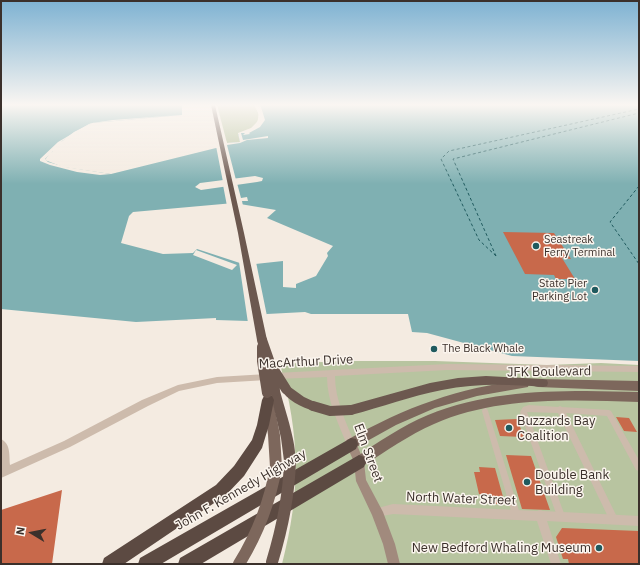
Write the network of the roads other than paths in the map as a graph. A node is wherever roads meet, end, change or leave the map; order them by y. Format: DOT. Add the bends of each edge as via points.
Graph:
graph roads {
  1 [pos="219,131"];
  2 [pos="262,340"];
  3 [pos="636,369"];
  4 [pos="331,374"];
  5 [pos="543,383"];
  6 [pos="639,389"];
  7 [pos="274,393"];
  8 [pos="560,409"];
  9 [pos="486,411"];
  10 [pos="1,443"];
  11 [pos="351,444"];
  12 [pos="359,462"];
  13 [pos="639,467"];
  14 [pos="3,472"];
  15 [pos="377,512"];
  16 [pos="516,514"];
  17 [pos="540,515"];
  18 [pos="561,516"];
  19 [pos="614,520"];
  20 [pos="639,520"];
  21 [pos="272,563"];
  22 [pos="110,564"];
  23 [pos="146,564"];
  24 [pos="186,564"];
  25 [pos="239,564"];
  26 [pos="394,564"];
  27 [pos="556,564"];
  1 -- 2 [label="highway"];
  2 -- 7 [label="highway, bridge" via="262,362"];
  2 -- 7 [label="highway, bridge" via="276,376"];
  3 -- 4 [label="street, MacArthur Drive" via="454,367"];
  4 -- 11 [label="street, Elm Street" via="333,396"];
  4 -- 14 [label="street, MacArthur Drive" via="227,379 178,388 67,444"];
  5 -- 6 [label="main road, JFK Boulevard"];
  5 -- 7 [label="highway, bridge" via="510,380 453,384 429,388 351,410 330,411"];
  5 -- 11 [label="main road, JFK Boulevard" via="501,386 447,398 403,415"];
  6 -- 12 [label="main road, JFK Boulevard" via="534,396 472,406 444,414 418,426"];
  7 -- 21 [label="highway, bridge" via="286,438 290,481"];
  7 -- 22 [label="highway" via="256,443 239,471 221,490"];
  7 -- 25 [label="main road, bridge" via="276,467 272,488 253,541"];
  8 -- 13 [label="street" via="603,412 611,416"];
  8 -- 18 [label="street" via="529,408 523,412"];
  8 -- 19 [label="street"];
  9 -- 16 [label="street"];
  10 -- 14 [label="street" via="5,449"];
  11 -- 12 [label="main road, Elm Street"];
  11 -- 23 [label="highway, John F. Kennedy Highway"];
  12 -- 15 [label="main road, Elm Street" via="361,480"];
  12 -- 24 [label="highway"];
  15 -- 16 [label="street, North Water Street" via="392,509"];
  15 -- 26 [label="main road, Elm Street"];
  16 -- 17 [label="street, North Water Street"];
  17 -- 18 [label="street, North Water Street"];
  17 -- 27 [label="street"];
  18 -- 19 [label="street, North Water Street"];
  19 -- 20 [label="street, North Water Street"];
}
